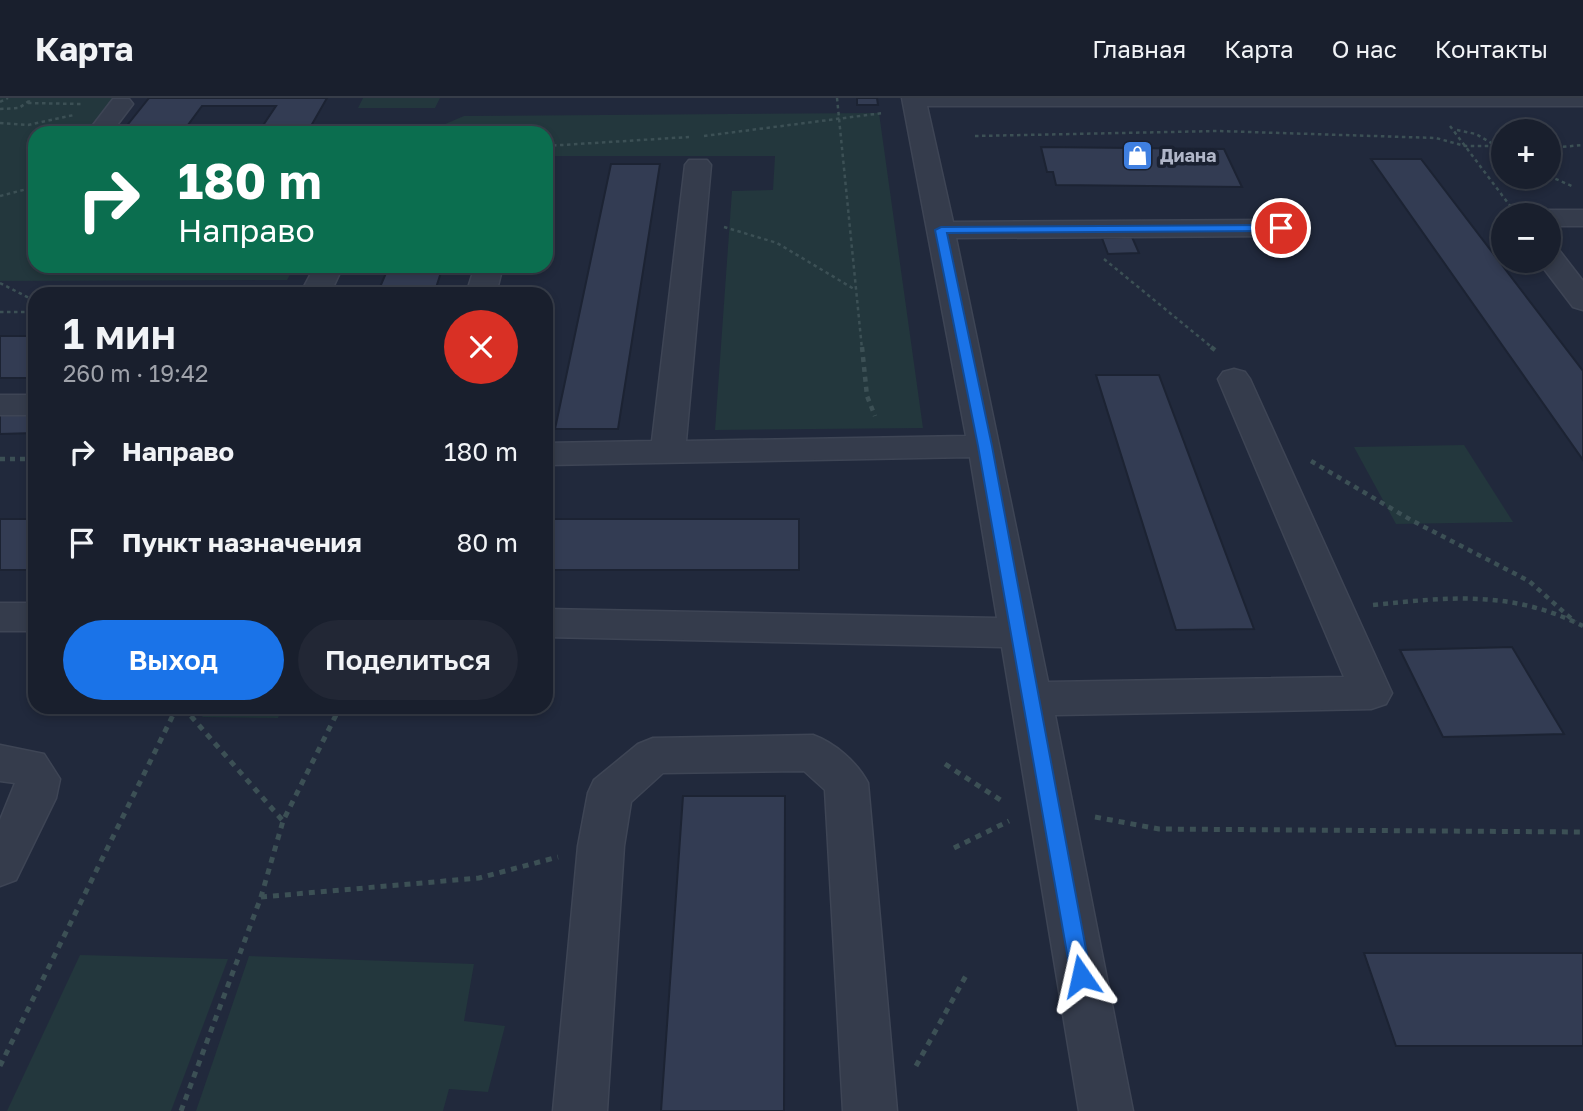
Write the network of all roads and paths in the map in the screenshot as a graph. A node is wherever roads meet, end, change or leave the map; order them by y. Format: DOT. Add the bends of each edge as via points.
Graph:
graph roads {
  1 [pos="8,98"];
  2 [pos="27,98"];
  3 [pos="837,98"];
  4 [pos="1527,99"];
  5 [pos="1583,99"];
  6 [pos="1430,100"];
  7 [pos="0,102"];
  8 [pos="915,102"];
  9 [pos="28,103"];
  10 [pos="75,104"];
  11 [pos="121,104"];
  12 [pos="0,109"];
  13 [pos="6,110"];
  14 [pos="76,114"];
  15 [pos="0,116"];
  16 [pos="837,121"];
  17 [pos="0,123"];
  18 [pos="104,126"];
  19 [pos="1452,129"];
  20 [pos="975,136"];
  21 [pos="1491,143"];
  22 [pos="1583,145"];
  23 [pos="553,146"];
  24 [pos="1465,146"];
  25 [pos="1491,146"];
  26 [pos="1561,147"];
  27 [pos="698,165"];
  28 [pos="1561,181"];
  29 [pos="28,189"];
  30 [pos="1583,191"];
  31 [pos="0,196"];
  32 [pos="1508,203"];
  33 [pos="1561,218"];
  34 [pos="1583,218"];
  35 [pos="1281,228"];
  36 [pos="1086,229"];
  37 [pos="941,230"];
  38 [pos="689,244"];
  39 [pos="1561,272"];
  40 [pos="0,284"];
  41 [pos="855,289"];
  42 [pos="28,298"];
  43 [pos="1583,300"];
  44 [pos="0,312"];
  45 [pos="28,312"];
  46 [pos="1234,379"];
  47 [pos="0,405"];
  48 [pos="28,405"];
  49 [pos="985,446"];
  50 [pos="890,447"];
  51 [pos="668,451"];
  52 [pos="553,454"];
  53 [pos="0,459"];
  54 [pos="28,459"];
  55 [pos="1312,461"];
  56 [pos="1334,609"];
  57 [pos="0,617"];
  58 [pos="28,617"];
  59 [pos="1575,622"];
  60 [pos="553,623"];
  61 [pos="1583,626"];
  62 [pos="1017,633"];
  63 [pos="1029,699"];
  64 [pos="174,714"];
  65 [pos="189,714"];
  66 [pos="336,714"];
  67 [pos="0,763"];
  68 [pos="945,764"];
  69 [pos="1010,807"];
  70 [pos="1021,815"];
  71 [pos="1084,815"];
  72 [pos="283,821"];
  73 [pos="1583,832"];
  74 [pos="601,846"];
  75 [pos="954,848"];
  76 [pos="0,866"];
  77 [pos="261,897"];
  78 [pos="968,972"];
  79 [pos="0,1066"];
  80 [pos="911,1076"];
  81 [pos="181,1111"];
  82 [pos="580,1111"];
  83 [pos="870,1111"];
  84 [pos="1106,1111"];
  1 -- 7 [label="path"];
  2 -- 9 [label="path"];
  3 -- 16 [label="path"];
  4 -- 5 [label="street"];
  4 -- 6 [label="street"];
  6 -- 8 [label="street"];
  6 -- 19 [label="path"];
  8 -- 16 [label="path"];
  8 -- 37 [label="street"];
  9 -- 10 [label="path"];
  9 -- 13 [label="path"];
  11 -- 18 [label="street"];
  12 -- 13 [label="path"];
  13 -- 15 [label="path"];
  14 -- 17 [label="path" via="28,125"];
  16 -- 23 [label="path" via="696,137"];
  16 -- 41 [label="path"];
  19 -- 21 [label="path"];
  19 -- 24 [label="path"];
  20 -- 24 [label="path" via="1218,131 1436,138"];
  22 -- 26 [label="path"];
  24 -- 25 [label="path"];
  24 -- 32 [label="path"];
  27 -- 38 [label="street"];
  28 -- 30 [label="path"];
  29 -- 31 [label="path"];
  33 -- 34 [label="street"];
  35 -- 36 [label="street"];
  36 -- 37 [label="street"];
  36 -- 46 [label="path" via="1100,256 1223,356"];
  37 -- 49 [label="street"];
  38 -- 41 [label="path" via="710,225 758,233"];
  38 -- 51 [label="street"];
  39 -- 43 [label="street"];
  40 -- 42 [label="path"];
  41 -- 50 [label="path" via="867,397"];
  44 -- 45 [label="path"];
  46 -- 56 [label="street"];
  47 -- 48 [label="street"];
  49 -- 50 [label="street"];
  49 -- 62 [label="street"];
  50 -- 51 [label="street"];
  51 -- 52 [label="street"];
  53 -- 54 [label="path"];
  55 -- 59 [label="path" via="1410,520 1529,581"];
  56 -- 59 [label="path" via="1467,595 1521,601"];
  56 -- 63 [label="street" via="1371,693"];
  57 -- 58 [label="street"];
  59 -- 61 [label="path"];
  60 -- 62 [label="street"];
  62 -- 63 [label="street"];
  63 -- 84 [label="street"];
  64 -- 79 [label="path"];
  65 -- 72 [label="path"];
  66 -- 72 [label="path"];
  67 -- 76 [label="street" via="29,767 38,779 34,798"];
  68 -- 69 [label="path"];
  70 -- 75 [label="path"];
  71 -- 73 [label="path" via="1158,829"];
  72 -- 77 [label="path"];
  74 -- 77 [label="path" via="479,877"];
  74 -- 82 [label="street"];
  74 -- 83 [label="street" via="610,793 653,755 813,753 846,783"];
  77 -- 81 [label="path"];
  78 -- 80 [label="path"];
}
